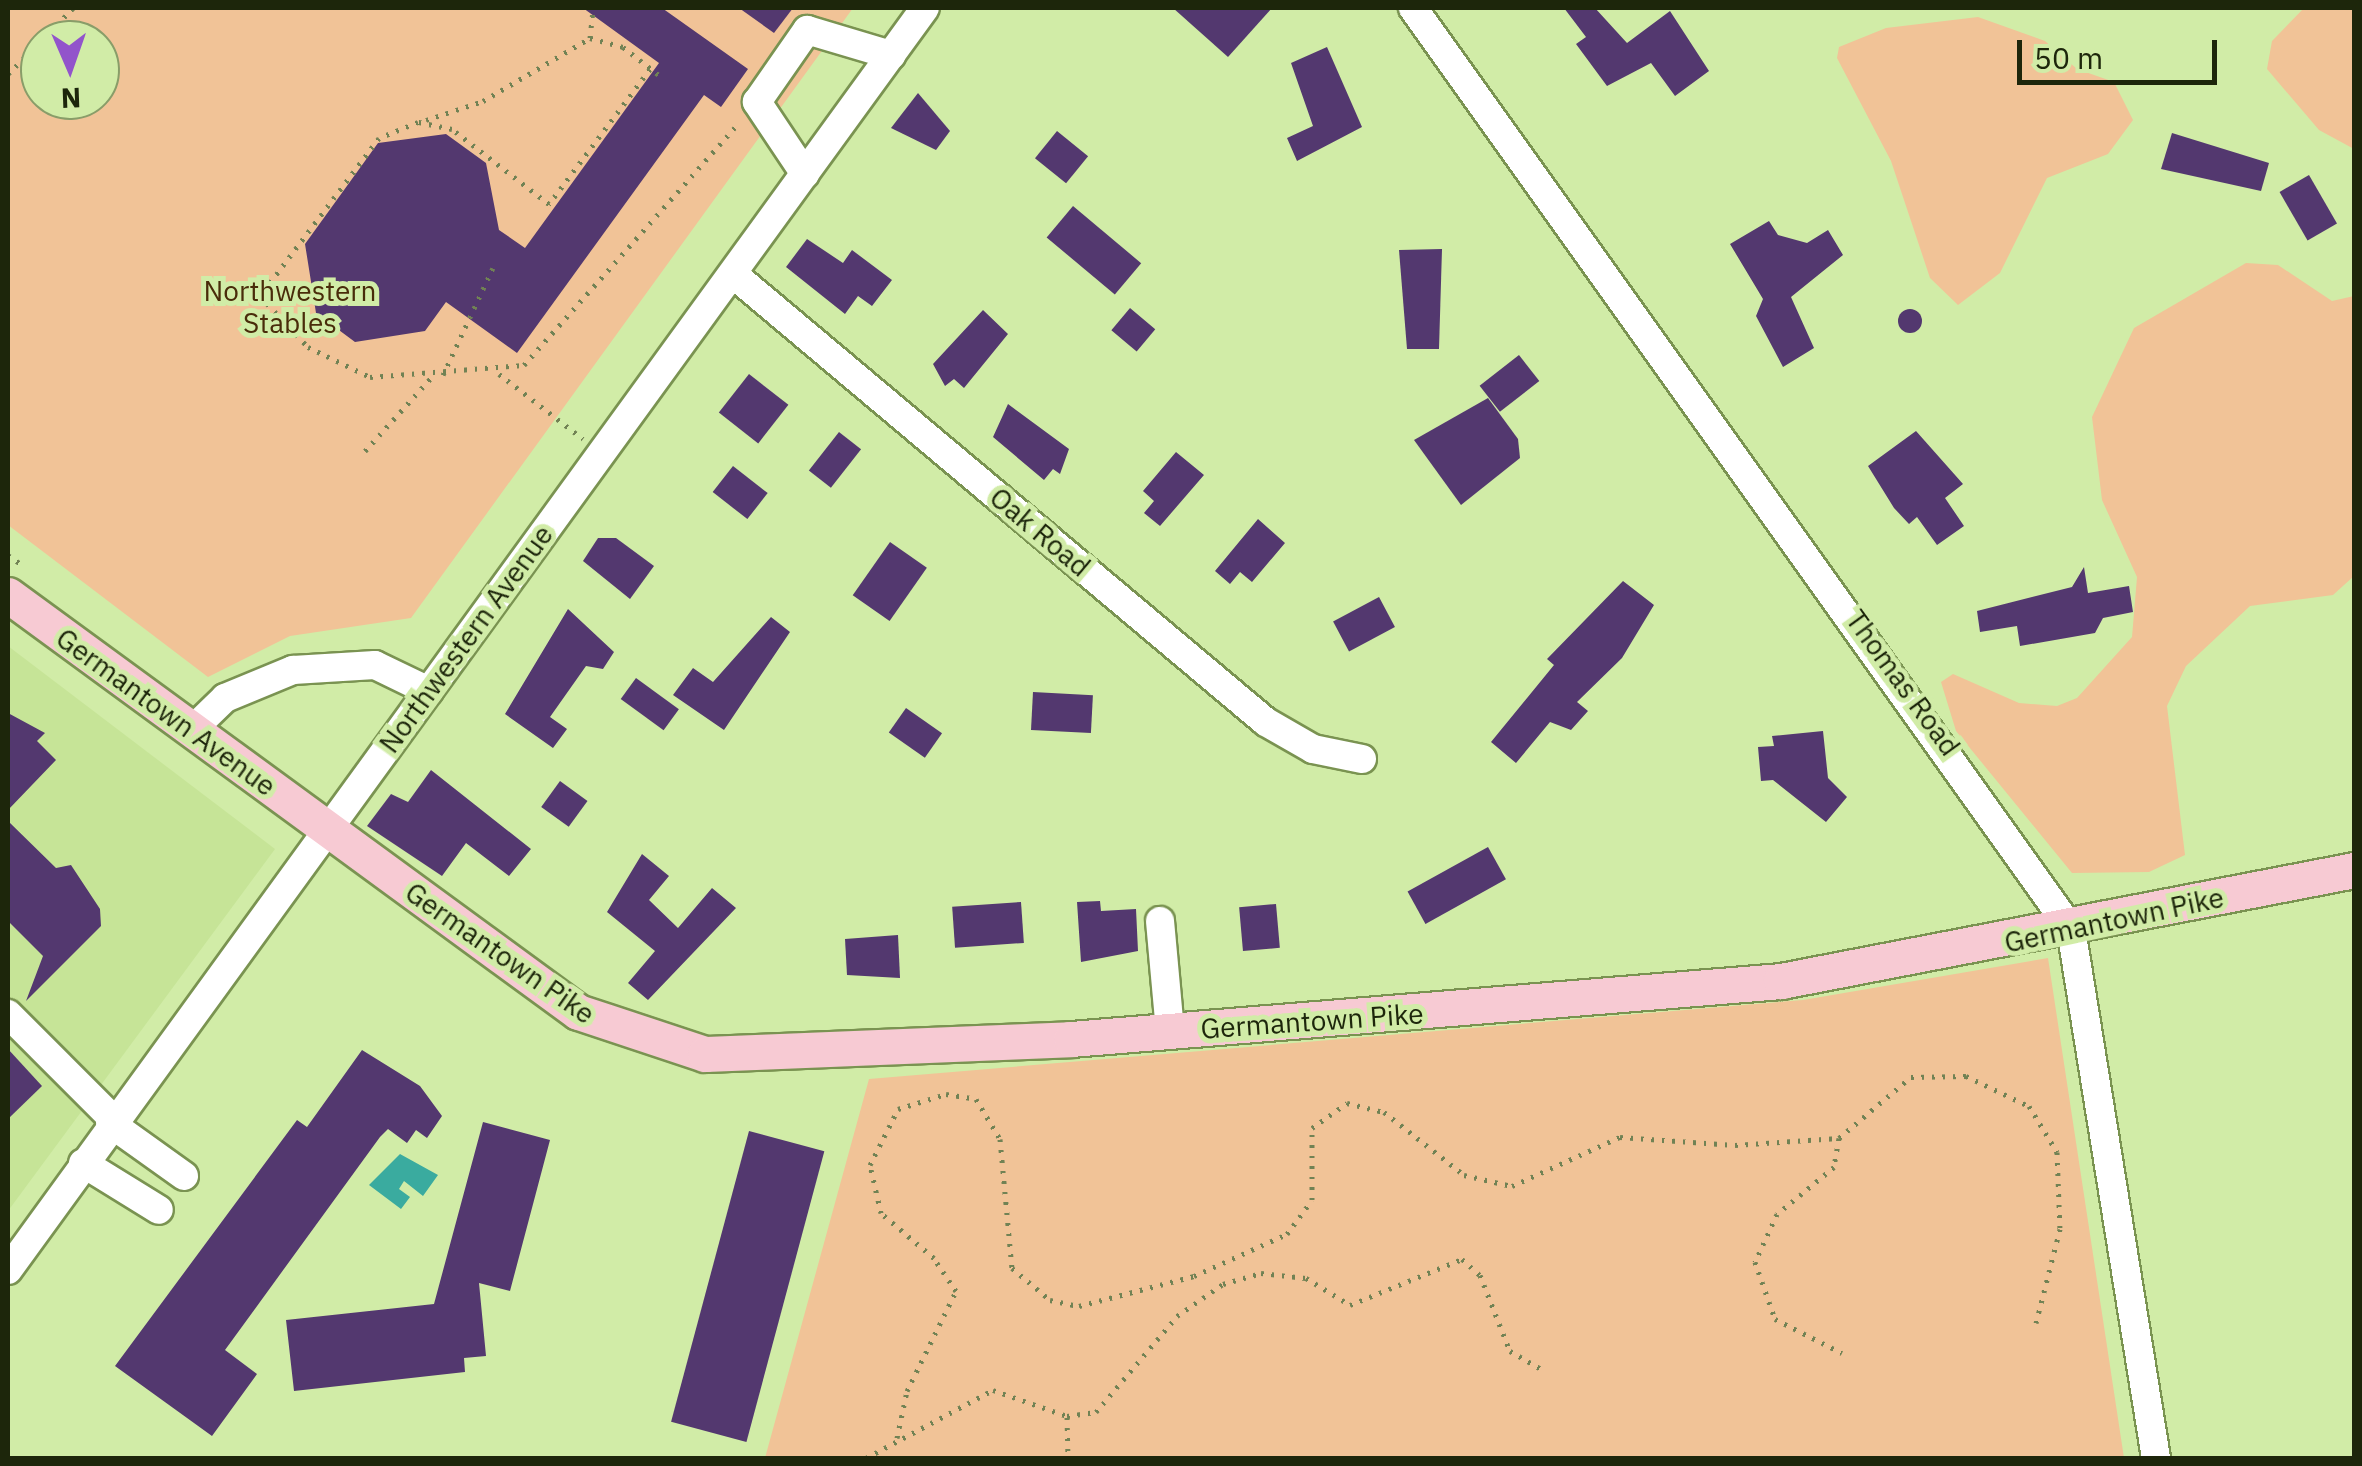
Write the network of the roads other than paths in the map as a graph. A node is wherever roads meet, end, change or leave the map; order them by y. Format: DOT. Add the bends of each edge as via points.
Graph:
graph roads {
  1 [pos="925,8"];
  2 [pos="1414,8"];
  3 [pos="891,54"];
  4 [pos="805,174"];
  5 [pos="733,274"];
  6 [pos="8,595"];
  7 [pos="428,691"];
  8 [pos="192,730"];
  9 [pos="1362,760"];
  10 [pos="325,829"];
  11 [pos="2354,870"];
  12 [pos="1160,921"];
  13 [pos="2071,929"];
  14 [pos="8,1014"];
  15 [pos="1170,1031"];
  16 [pos="112,1121"];
  17 [pos="83,1163"];
  18 [pos="184,1176"];
  19 [pos="158,1210"];
  20 [pos="8,1270"];
  21 [pos="2156,1458"];
  1 -- 3 [label="street, Northwestern Avenue"];
  2 -- 13 [label="street, Thomas Road" via="1979,789"];
  3 -- 4 [label="street, Northwestern Avenue"];
  3 -- 4 [label="street" via="808,30 757,102"];
  4 -- 5 [label="street, Northwestern Avenue"];
  5 -- 7 [label="street, Northwestern Avenue"];
  5 -- 9 [label="street, Oak Road" via="1266,722 1313,749"];
  6 -- 8 [label="main road, Germantown Avenue"];
  7 -- 8 [label="street" via="374,666 292,670 225,698"];
  7 -- 10 [label="street, Northwestern Avenue"];
  8 -- 10 [label="main road, Germantown Avenue"];
  10 -- 15 [label="main road, Germantown Pike" via="578,1012 677,1049 761,1055"];
  10 -- 16 [label="street, Northwestern Avenue"];
  11 -- 13 [label="main road, Germantown Pike"];
  12 -- 15 [label="street"];
  13 -- 15 [label="main road, Germantown Pike" via="1781,981"];
  13 -- 21 [label="street, Thomas Road"];
  14 -- 16 [label="street"];
  16 -- 17 [label="street, Northwestern Avenue"];
  16 -- 18 [label="street"];
  17 -- 19 [label="street"];
  17 -- 20 [label="street, Northwestern Avenue"];
}
